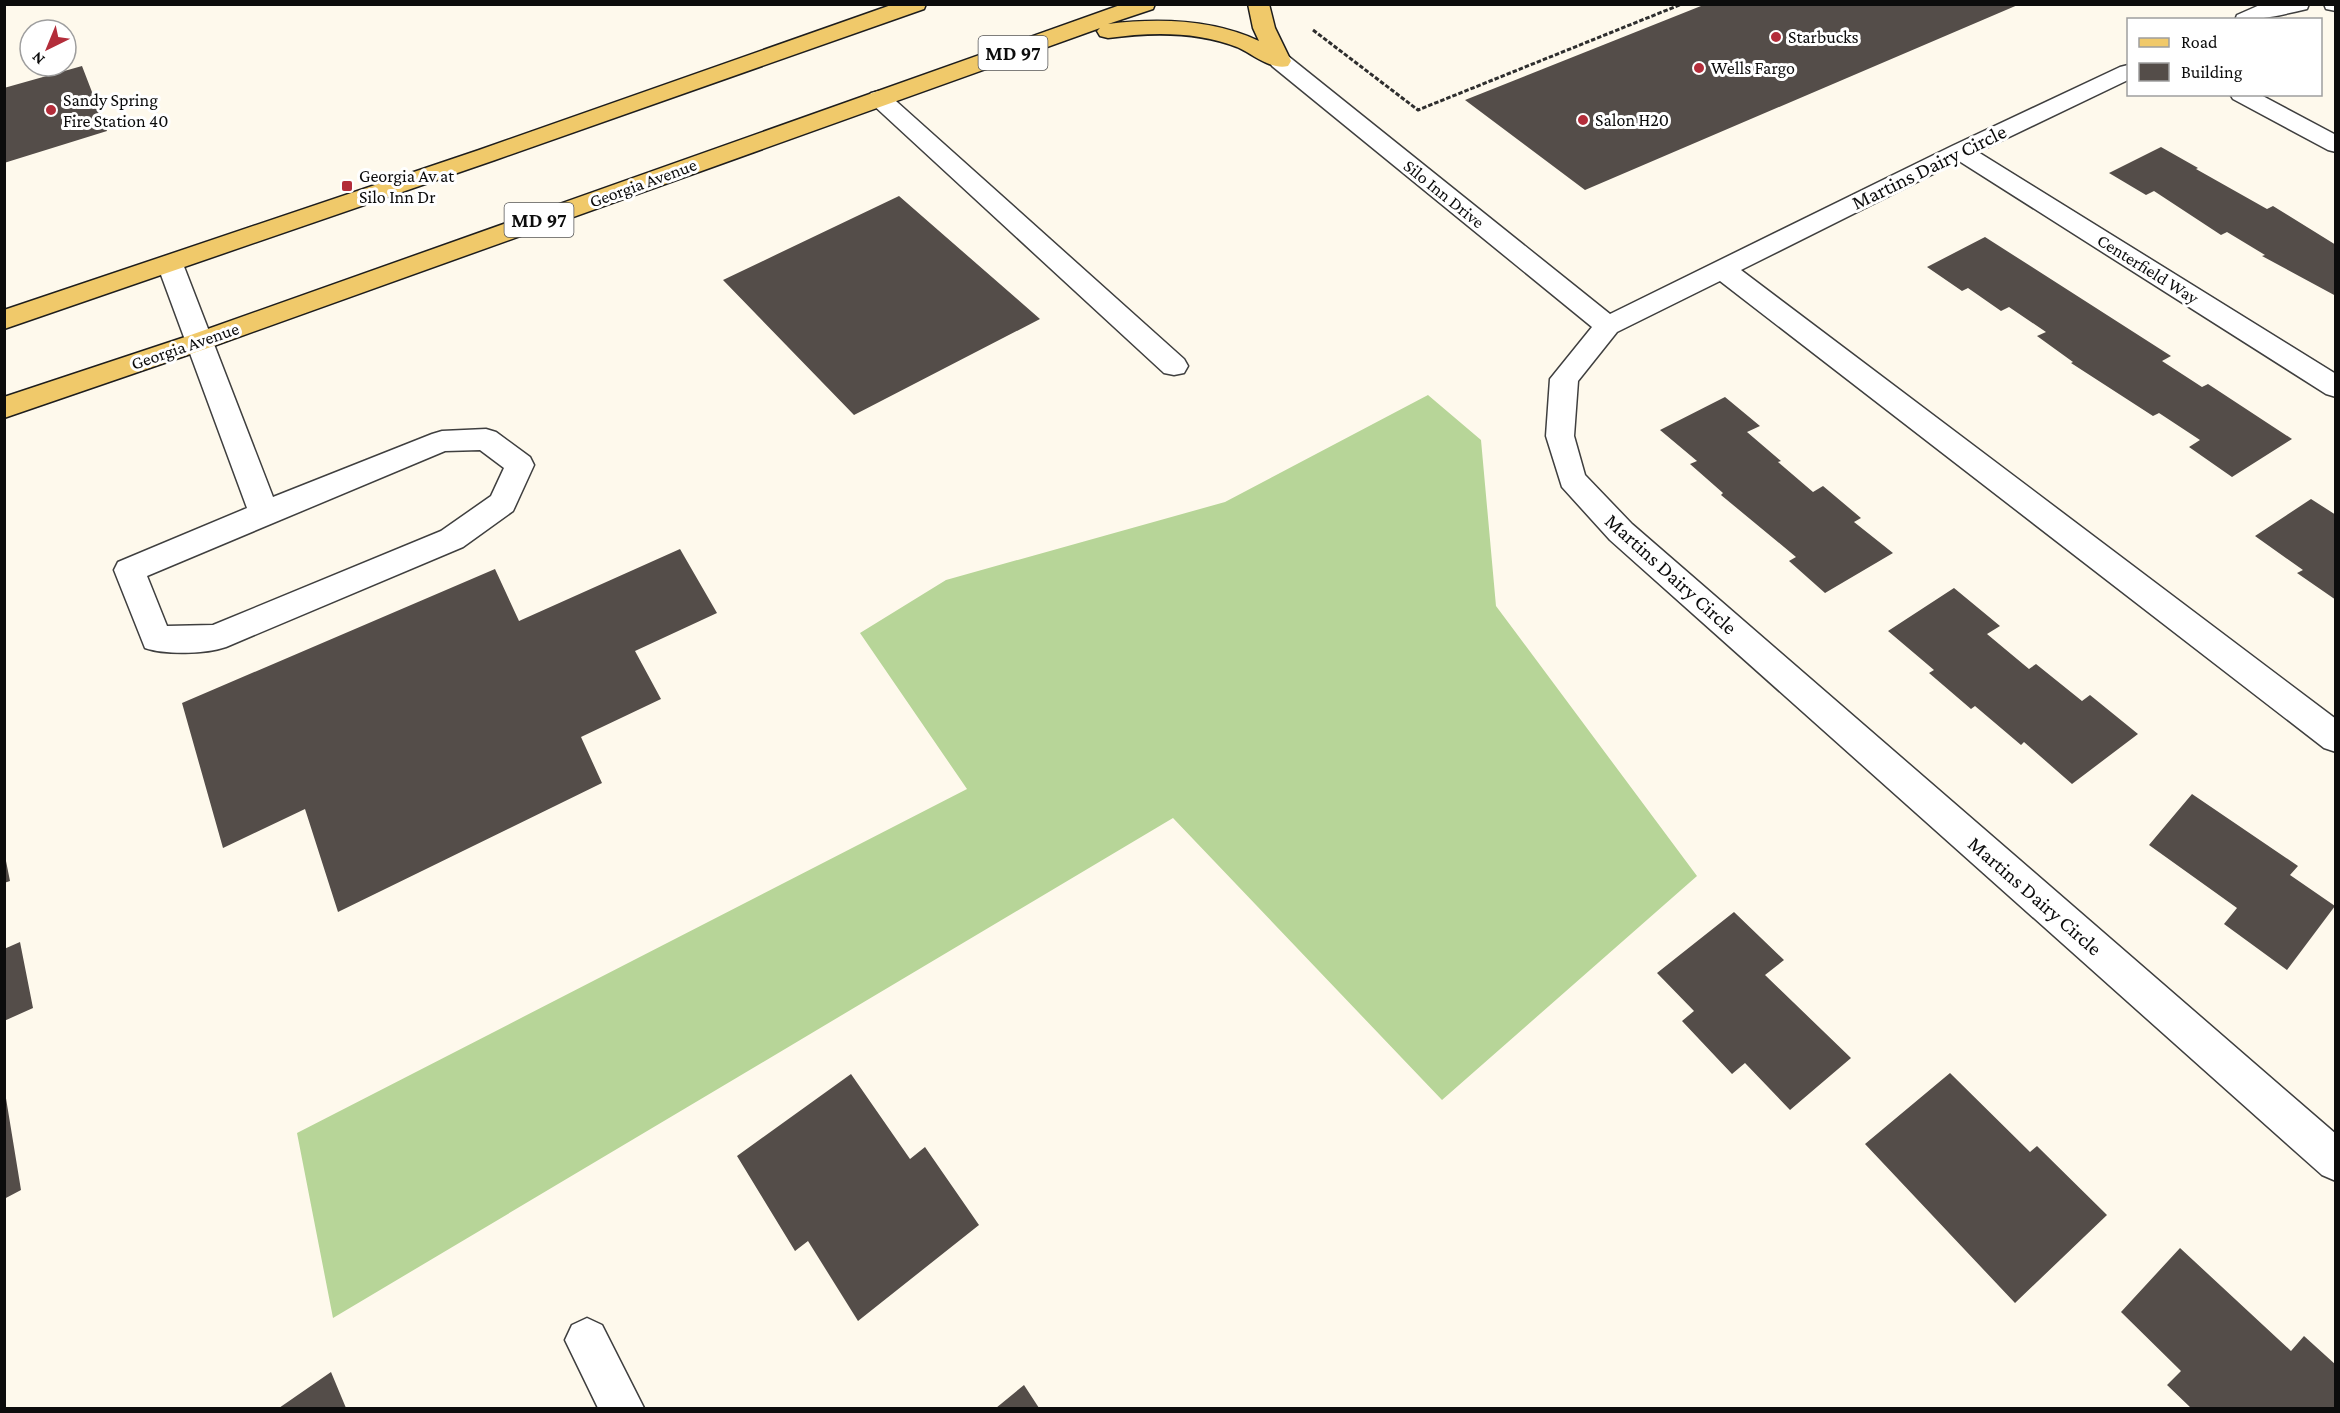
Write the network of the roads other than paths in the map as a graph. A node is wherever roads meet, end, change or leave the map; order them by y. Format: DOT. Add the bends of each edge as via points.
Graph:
graph roads {
  1 [pos="916,4"];
  2 [pos="1145,4"];
  3 [pos="1258,4"];
  4 [pos="2299,4"];
  5 [pos="2249,18"];
  6 [pos="1050,40"];
  7 [pos="1280,61"];
  8 [pos="2127,72"];
  9 [pos="2245,96"];
  10 [pos="879,98"];
  11 [pos="2336,144"];
  12 [pos="1960,151"];
  13 [pos="170,264"];
  14 [pos="1723,270"];
  15 [pos="4,320"];
  16 [pos="1608,327"];
  17 [pos="198,342"];
  18 [pos="1174,366"];
  19 [pos="2336,387"];
  20 [pos="4,408"];
  21 [pos="264,513"];
  22 [pos="2336,738"];
  23 [pos="2336,1161"];
  24 [pos="587,1340"];
  25 [pos="621,1408"];
  1 -- 13 [label="main road"];
  2 -- 6 [label="main road, Georgia Avenue / MD 97"];
  3 -- 7 [label="main road" via="1264,28"];
  4 -- 5 [label="street" via="2266,10"];
  6 -- 7 [label="main road" via="1140,26 1204,30 1246,43"];
  6 -- 10 [label="main road, Georgia Avenue / MD 97"];
  7 -- 16 [label="street, Silo Inn Drive"];
  8 -- 12 [label="street, Martins Dairy Circle"];
  9 -- 11 [label="street"];
  10 -- 17 [label="main road, Georgia Avenue / MD 97"];
  10 -- 18 [label="street"];
  12 -- 14 [label="street, Martins Dairy Circle"];
  12 -- 19 [label="street, Centerfield Way"];
  13 -- 15 [label="main road"];
  13 -- 17 [label="street"];
  14 -- 16 [label="street, Martins Dairy Circle"];
  14 -- 22 [label="street"];
  16 -- 23 [label="street, Martins Dairy Circle" via="1564,380 1560,436 1572,479 1621,532"];
  17 -- 20 [label="main road, Georgia Avenue / MD 97"];
  17 -- 21 [label="street"];
  21 -- 21 [label="street" via="129,570 156,639 215,638 453,539 503,503 520,465 486,439 442,441"];
  24 -- 25 [label="street"];
}
